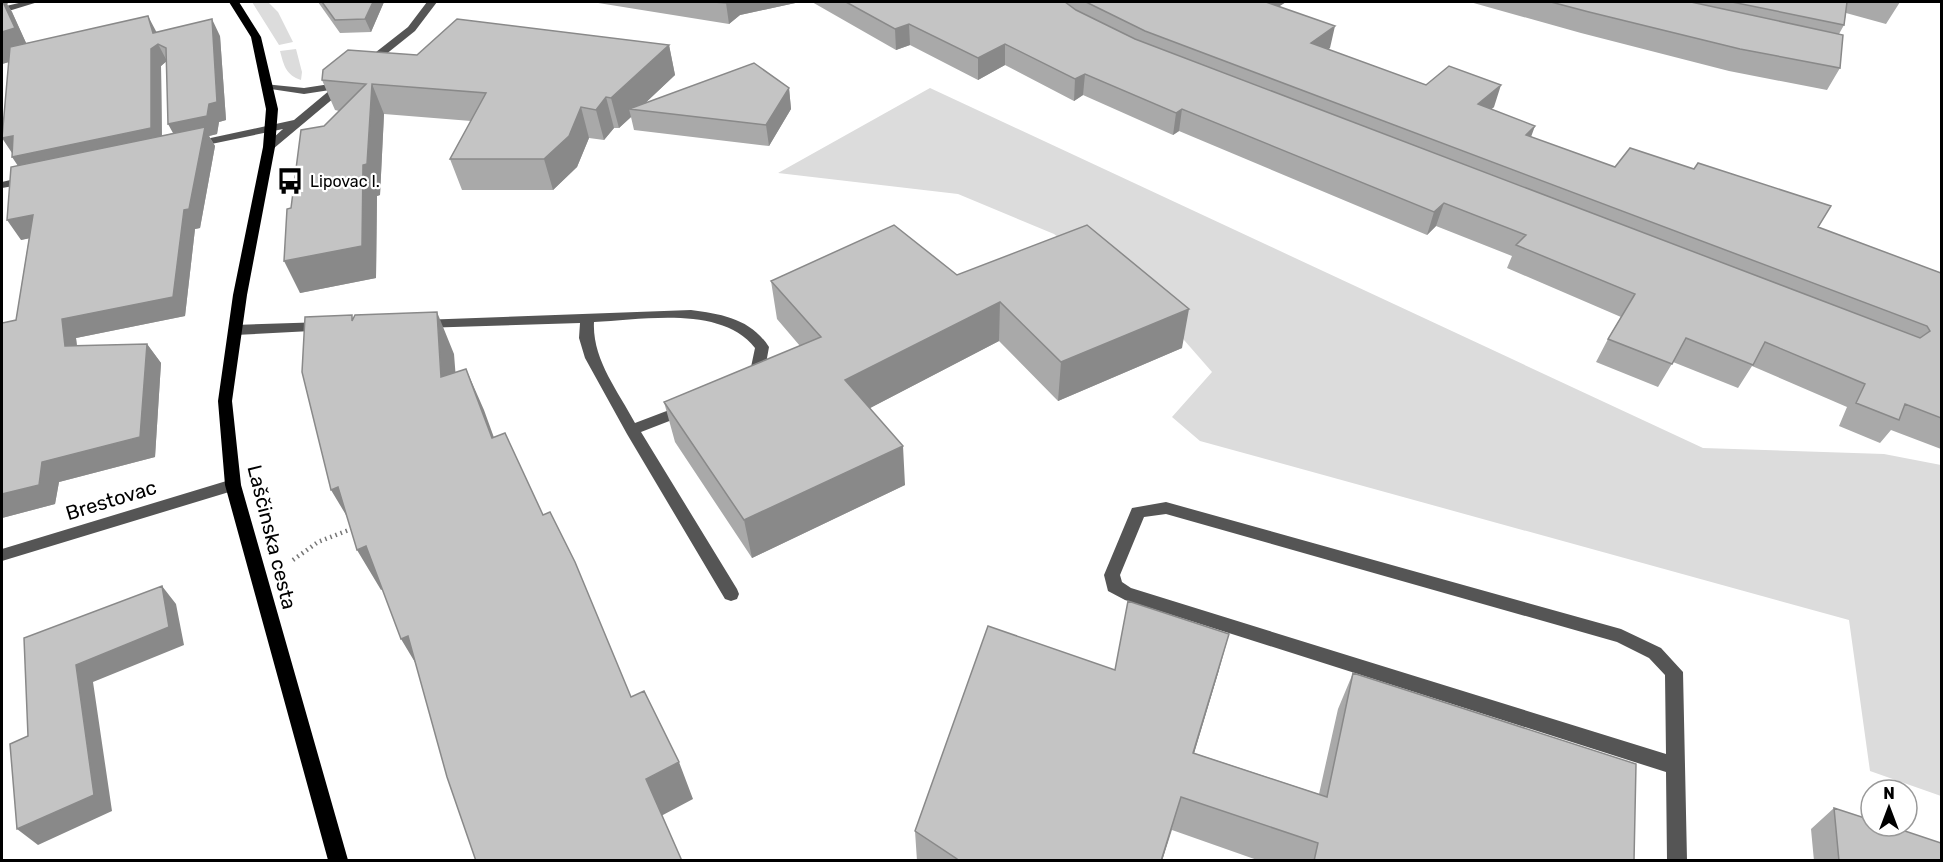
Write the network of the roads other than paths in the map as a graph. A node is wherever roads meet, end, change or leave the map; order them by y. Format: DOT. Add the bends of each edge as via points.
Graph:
graph roads {
  1 [pos="33,2"];
  2 [pos="234,2"];
  3 [pos="432,2"];
  4 [pos="2,10"];
  5 [pos="344,84"];
  6 [pos="268,86"];
  7 [pos="298,123"];
  8 [pos="271,129"];
  9 [pos="269,147"];
  10 [pos="181,148"];
  11 [pos="35,178"];
  12 [pos="2,185"];
  13 [pos="587,319"];
  14 [pos="411,324"];
  15 [pos="340,326"];
  16 [pos="236,330"];
  17 [pos="737,389"];
  18 [pos="695,405"];
  19 [pos="632,430"];
  20 [pos="233,485"];
  21 [pos="2,555"];
  22 [pos="731,594"];
  23 [pos="1675,766"];
  24 [pos="338,861"];
  25 [pos="1677,861"];
  1 -- 4 [label="street"];
  2 -- 6 [label="main road, Laščinska cesta" via="256,37"];
  3 -- 5 [label="street" via="415,26"];
  5 -- 6 [label="street" via="304,91"];
  5 -- 7 [label="street"];
  6 -- 8 [label="main road, Laščinska cesta"];
  7 -- 8 [label="street"];
  7 -- 9 [label="street"];
  8 -- 9 [label="main road, Laščinska cesta"];
  8 -- 10 [label="street"];
  9 -- 16 [label="main road, Laščinska cesta"];
  11 -- 12 [label="street"];
  13 -- 14 [label="street"];
  13 -- 17 [label="street" via="691,314 726,319 752,334 762,347 758,369"];
  13 -- 19 [label="street" via="586,338 592,358"];
  15 -- 16 [label="street"];
  16 -- 20 [label="main road, Laščinska cesta" via="225,401"];
  18 -- 19 [label="street"];
  19 -- 22 [label="street"];
  20 -- 21 [label="street, Brestovac"];
  20 -- 24 [label="main road, Laščinska cesta"];
  23 -- 23 [label="street" via="1674,672 1655,653 1621,636 1166,508 1138,512 1112,575 1114,586 1125,593"];
  23 -- 25 [label="street"];
}
